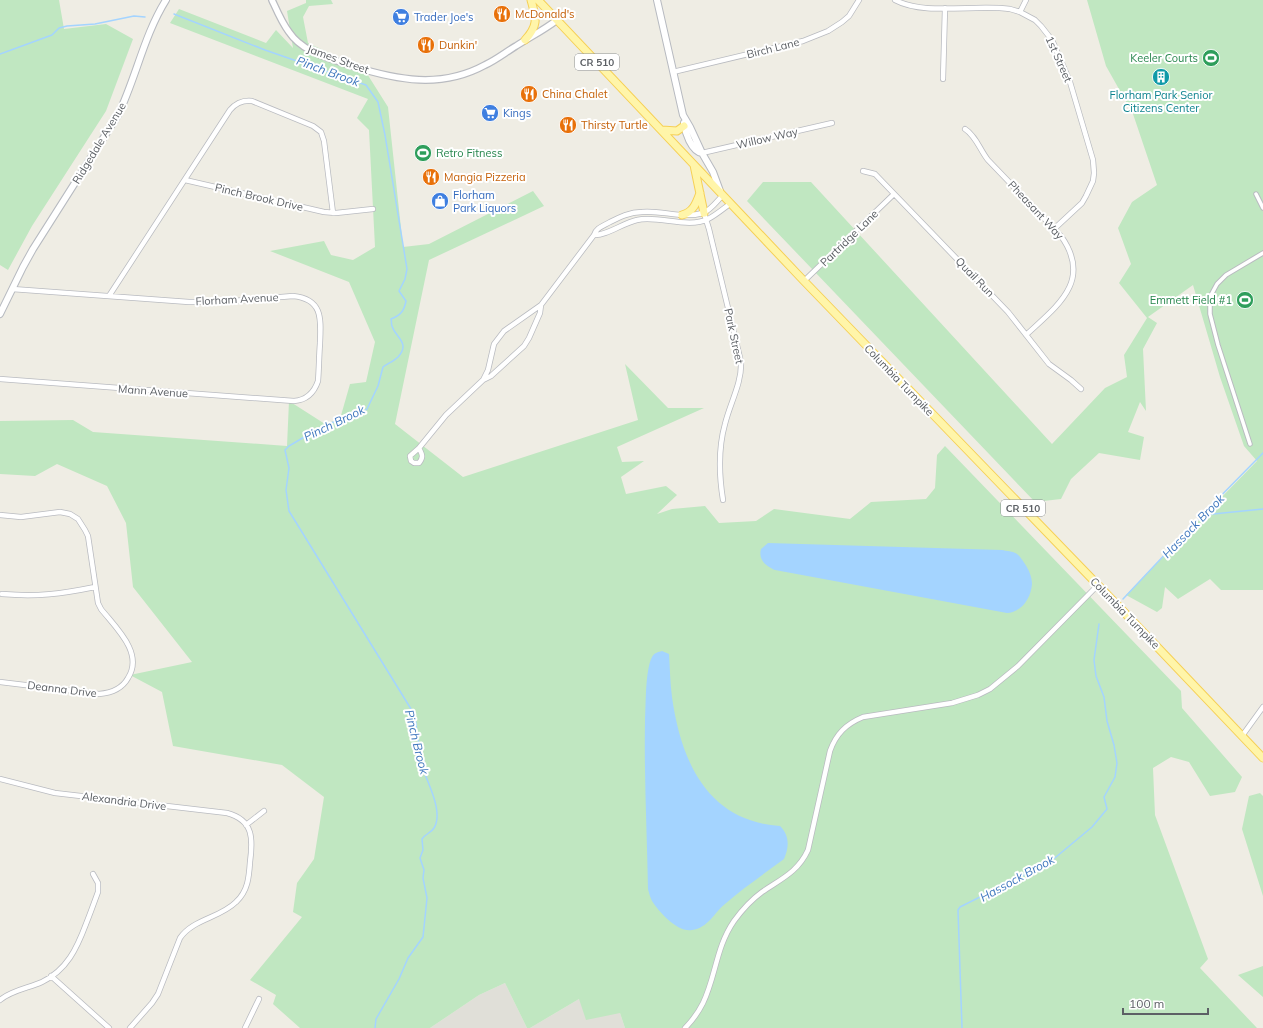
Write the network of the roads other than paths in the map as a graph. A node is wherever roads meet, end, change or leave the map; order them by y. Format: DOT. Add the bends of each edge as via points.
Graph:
graph roads {
  1 [pos="166,0"];
  2 [pos="272,0"];
  3 [pos="531,0"];
  4 [pos="538,0"];
  5 [pos="657,0"];
  6 [pos="859,0"];
  7 [pos="895,0"];
  8 [pos="1026,0"];
  9 [pos="945,8"];
  10 [pos="1020,12"];
  11 [pos="557,20"];
  12 [pos="525,40"];
  13 [pos="673,72"];
  14 [pos="943,79"];
  15 [pos="683,115"];
  16 [pos="832,123"];
  17 [pos="684,126"];
  18 [pos="966,129"];
  19 [pos="662,130"];
  20 [pos="702,153"];
  21 [pos="694,165"];
  22 [pos="863,171"];
  23 [pos="185,180"];
  24 [pos="700,191"];
  25 [pos="722,193"];
  26 [pos="894,194"];
  27 [pos="1256,194"];
  28 [pos="731,203"];
  29 [pos="1263,208"];
  30 [pos="373,209"];
  31 [pos="332,213"];
  32 [pos="682,215"];
  33 [pos="706,216"];
  34 [pos="1054,229"];
  35 [pos="594,235"];
  36 [pos="1263,253"];
  37 [pos="804,281"];
  38 [pos="12,289"];
  39 [pos="109,296"];
  40 [pos="541,305"];
  41 [pos="0,314"];
  42 [pos="1026,335"];
  43 [pos="0,379"];
  44 [pos="483,380"];
  45 [pos="1081,390"];
  46 [pos="306,398"];
  47 [pos="1250,444"];
  48 [pos="419,448"];
  49 [pos="723,500"];
  50 [pos="0,515"];
  51 [pos="1098,585"];
  52 [pos="95,587"];
  53 [pos="2,594"];
  54 [pos="0,682"];
  55 [pos="1263,707"];
  56 [pos="1242,736"];
  57 [pos="1263,758"];
  58 [pos="0,779"];
  59 [pos="264,810"];
  60 [pos="246,825"];
  61 [pos="93,874"];
  62 [pos="51,976"];
  63 [pos="0,1000"];
  64 [pos="259,1000"];
  65 [pos="109,1028"];
  66 [pos="130,1028"];
  67 [pos="245,1028"];
  68 [pos="685,1028"];
  1 -- 38 [label="main road, Ridgedale Avenue" via="154,22 118,115 28,257"];
  2 -- 12 [label="street, James Street" via="289,33 308,50 396,78 432,80 462,75 485,66"];
  3 -- 12 [label="main road" via="536,19 531,33"];
  4 -- 11 [label="main road, Columbia Turnpike / CR 510"];
  5 -- 13 [label="main road"];
  6 -- 13 [label="street, Birch Lane" via="842,22 804,41"];
  7 -- 9 [label="street, 1st Street" via="911,7"];
  8 -- 10 [label="street"];
  9 -- 10 [label="street, 1st Street" via="1007,8"];
  9 -- 14 [label="street"];
  10 -- 34 [label="street, 1st Street" via="1041,26 1052,40 1070,82 1093,160 1093,181 1086,196"];
  11 -- 12 [label="street, James Street"];
  11 -- 19 [label="main road, Columbia Turnpike / CR 510"];
  13 -- 15 [label="main road"];
  15 -- 17 [label="main road"];
  15 -- 20 [label="main road"];
  16 -- 20 [label="street, Willow Way"];
  17 -- 19 [label="main road" via="677,131"];
  17 -- 20 [label="main road" via="693,147"];
  18 -- 34 [label="street, Pheasant Way" via="988,160"];
  19 -- 21 [label="main road, Columbia Turnpike / CR 510"];
  20 -- 25 [label="main road"];
  21 -- 24 [label="main road"];
  21 -- 25 [label="main road, Columbia Turnpike / CR 510"];
  22 -- 26 [label="street, Quail Run" via="875,174"];
  23 -- 31 [label="street, Pinch Brook Drive"];
  23 -- 31 [label="street" via="230,110 238,103 252,102 313,126 321,132"];
  23 -- 39 [label="street"];
  24 -- 32 [label="main road" via="692,211"];
  24 -- 33 [label="main road"];
  25 -- 28 [label="main road, Columbia Turnpike / CR 510"];
  25 -- 33 [label="street"];
  26 -- 37 [label="street, Partridge Lane"];
  26 -- 42 [label="street, Quail Run" via="1008,312"];
  27 -- 29 [label="street"];
  28 -- 33 [label="street"];
  28 -- 37 [label="main road, Columbia Turnpike / CR 510"];
  30 -- 31 [label="street, Pinch Brook Drive"];
  32 -- 33 [label="street"];
  32 -- 35 [label="street" via="636,212 600,227 595,230"];
  33 -- 35 [label="street" via="689,222 637,219 599,236"];
  33 -- 49 [label="street, Park Street" via="741,370 723,431 720,466"];
  34 -- 42 [label="street, Pheasant Way" via="1065,241 1072,258 1072,282 1060,303"];
  35 -- 40 [label="street"];
  36 -- 47 [label="street" via="1216,284 1210,297 1210,314 1218,345"];
  37 -- 51 [label="main road, Columbia Turnpike / CR 510"];
  38 -- 39 [label="street, Florham Avenue"];
  38 -- 41 [label="main road, Ridgedale Avenue"];
  39 -- 46 [label="street, Florham Avenue" via="189,302 293,296 305,299 319,312 321,321 318,381 313,392"];
  40 -- 44 [label="street" via="540,313 524,346 491,376"];
  40 -- 44 [label="street" via="499,337 494,344"];
  42 -- 45 [label="street, Quail Run" via="1049,364"];
  43 -- 46 [label="street, Mann Avenue" via="294,401"];
  44 -- 48 [label="street" via="446,415"];
  50 -- 52 [label="street, Deanna Drive" via="21,517 60,512 78,519 88,536"];
  51 -- 56 [label="main road, Columbia Turnpike / CR 510"];
  51 -- 68 [label="street" via="1018,666 990,689 966,700 863,717 854,720 842,730 830,751 805,857 789,874 750,902 734,921 722,942 703,1004"];
  52 -- 53 [label="street" via="43,595"];
  52 -- 54 [label="street, Deanna Drive" via="101,609 130,646 133,655 131,673 123,685 112,692 99,694"];
  55 -- 56 [label="street"];
  56 -- 57 [label="main road, Columbia Turnpike / CR 510"];
  58 -- 60 [label="street, Alexandria Drive" via="55,793 227,813"];
  59 -- 60 [label="street"];
  60 -- 66 [label="street" via="252,843 248,883 242,894 231,907 193,925 184,933 158,994"];
  61 -- 62 [label="street" via="98,883 98,892 77,947 66,964"];
  62 -- 63 [label="street" via="8,994"];
  62 -- 65 [label="street"];
  64 -- 67 [label="street"];
}
